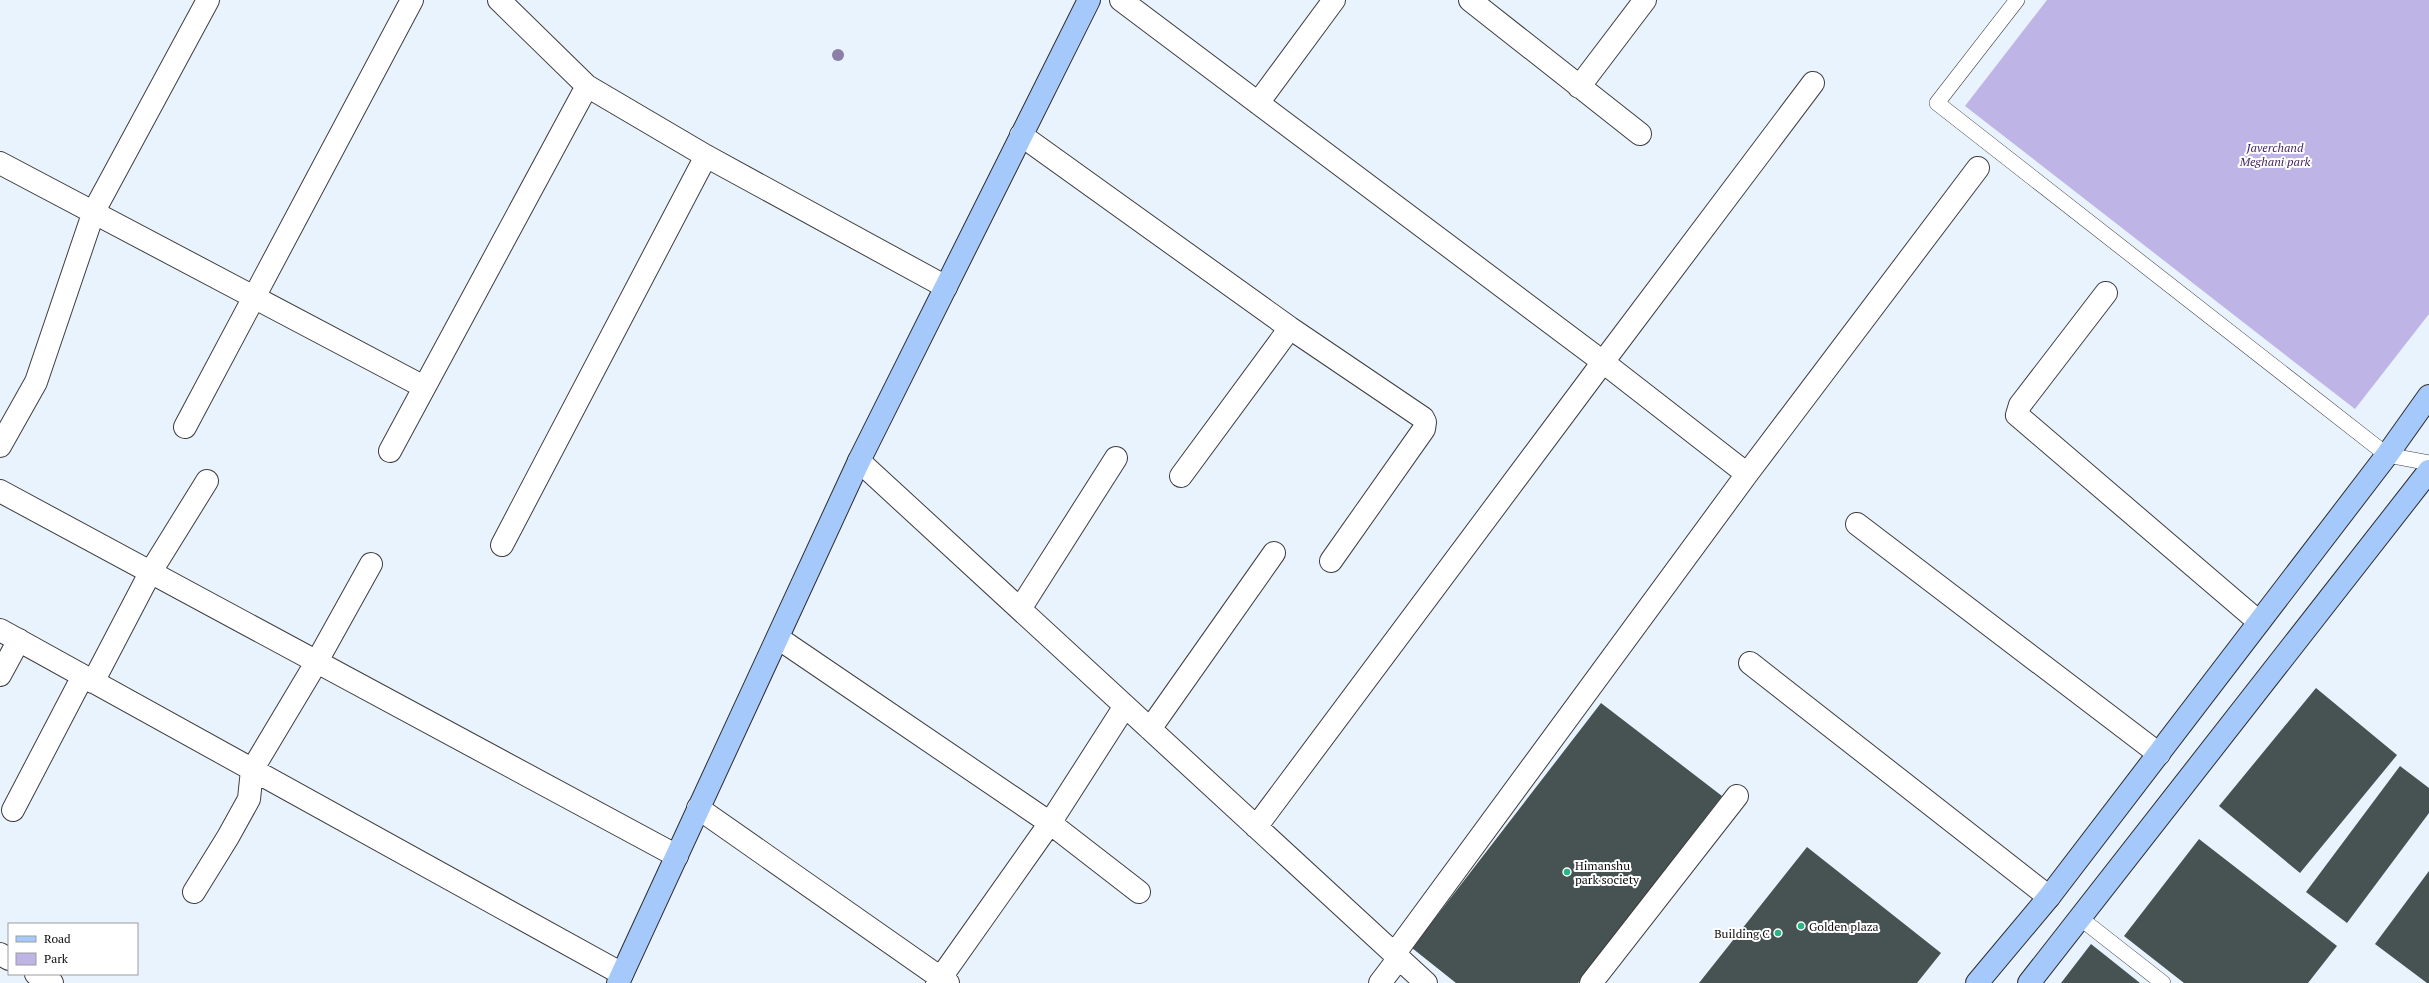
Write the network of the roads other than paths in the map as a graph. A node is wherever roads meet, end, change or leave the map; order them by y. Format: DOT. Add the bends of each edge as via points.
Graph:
graph roads {
  1 [pos="208,0"];
  2 [pos="412,0"];
  3 [pos="499,0"];
  4 [pos="1089,0"];
  5 [pos="1121,0"];
  6 [pos="1334,0"];
  7 [pos="1470,0"];
  8 [pos="1645,0"];
  9 [pos="2018,0"];
  10 [pos="1813,83"];
  11 [pos="587,86"];
  12 [pos="1579,87"];
  13 [pos="1258,103"];
  14 [pos="1640,134"];
  15 [pos="1021,135"];
  16 [pos="706,156"];
  17 [pos="0,163"];
  18 [pos="1978,168"];
  19 [pos="94,211"];
  20 [pos="946,286"];
  21 [pos="2106,293"];
  22 [pos="255,297"];
  23 [pos="1290,328"];
  24 [pos="1602,362"];
  25 [pos="424,387"];
  26 [pos="2429,396"];
  27 [pos="185,427"];
  28 [pos="0,446"];
  29 [pos="390,451"];
  30 [pos="2387,455"];
  31 [pos="1116,458"];
  32 [pos="859,461"];
  33 [pos="2429,464"];
  34 [pos="2429,471"];
  35 [pos="1747,474"];
  36 [pos="1181,476"];
  37 [pos="208,481"];
  38 [pos="0,491"];
  39 [pos="1857,524"];
  40 [pos="502,545"];
  41 [pos="1274,553"];
  42 [pos="1331,561"];
  43 [pos="371,564"];
  44 [pos="150,573"];
  45 [pos="1020,609"];
  46 [pos="2259,622"];
  47 [pos="0,630"];
  48 [pos="778,638"];
  49 [pos="19,640"];
  50 [pos="316,663"];
  51 [pos="1750,663"];
  52 [pos="0,675"];
  53 [pos="88,679"];
  54 [pos="1125,706"];
  55 [pos="1150,729"];
  56 [pos="2159,754"];
  57 [pos="252,770"];
  58 [pos="1737,796"];
  59 [pos="698,808"];
  60 [pos="13,810"];
  61 [pos="1050,823"];
  62 [pos="1256,827"];
  63 [pos="677,856"];
  64 [pos="194,892"];
  65 [pos="1140,892"];
  66 [pos="2049,897"];
  67 [pos="2080,918"];
  68 [pos="1397,956"];
  69 [pos="38,975"];
  70 [pos="620,980"];
  71 [pos="942,981"];
  72 [pos="52,983"];
  73 [pos="1380,983"];
  74 [pos="1426,983"];
  75 [pos="1590,983"];
  76 [pos="1977,983"];
  77 [pos="2029,983"];
  78 [pos="2163,983"];
  1 -- 19 [label="street"];
  2 -- 22 [label="street"];
  3 -- 11 [label="street"];
  4 -- 15 [label="street"];
  5 -- 13 [label="street"];
  6 -- 13 [label="street"];
  7 -- 12 [label="street"];
  8 -- 12 [label="street"];
  9 -- 30 [label="lane" via="1937,104"];
  10 -- 24 [label="street"];
  11 -- 16 [label="street"];
  11 -- 25 [label="street"];
  12 -- 14 [label="street"];
  13 -- 24 [label="street"];
  15 -- 20 [label="street"];
  15 -- 23 [label="street"];
  16 -- 20 [label="street"];
  16 -- 40 [label="street"];
  17 -- 19 [label="street"];
  18 -- 35 [label="street"];
  19 -- 22 [label="street"];
  19 -- 28 [label="street" via="36,382"];
  20 -- 32 [label="street"];
  21 -- 46 [label="street" via="2020,404 2017,414"];
  22 -- 25 [label="street"];
  22 -- 27 [label="street"];
  23 -- 36 [label="street"];
  23 -- 42 [label="street" via="1425,422 1424,429"];
  24 -- 35 [label="street"];
  24 -- 62 [label="street"];
  25 -- 29 [label="street"];
  26 -- 30 [label="street"];
  30 -- 33 [label="lane"];
  30 -- 46 [label="street"];
  31 -- 45 [label="street"];
  32 -- 45 [label="street"];
  32 -- 48 [label="street"];
  34 -- 67 [label="street"];
  35 -- 68 [label="street"];
  37 -- 44 [label="street"];
  38 -- 44 [label="street"];
  39 -- 56 [label="street"];
  41 -- 55 [label="street"];
  43 -- 50 [label="street"];
  44 -- 50 [label="street"];
  44 -- 53 [label="street"];
  45 -- 54 [label="street"];
  46 -- 56 [label="street"];
  47 -- 49 [label="street"];
  48 -- 59 [label="street"];
  48 -- 61 [label="street"];
  49 -- 52 [label="street"];
  49 -- 53 [label="street"];
  50 -- 57 [label="street"];
  50 -- 63 [label="street"];
  51 -- 66 [label="street"];
  53 -- 57 [label="street"];
  53 -- 60 [label="street"];
  54 -- 55 [label="street"];
  54 -- 61 [label="street"];
  55 -- 62 [label="street"];
  56 -- 66 [label="street"];
  57 -- 64 [label="street" via="249,799"];
  57 -- 70 [label="street"];
  58 -- 75 [label="street"];
  59 -- 63 [label="street"];
  59 -- 71 [label="street"];
  61 -- 65 [label="street"];
  61 -- 71 [label="street"];
  62 -- 68 [label="street"];
  63 -- 70 [label="street"];
  66 -- 76 [label="street"];
  67 -- 77 [label="street"];
  67 -- 78 [label="lane"];
  68 -- 73 [label="street"];
  68 -- 74 [label="street"];
  69 -- 72 [label="street"];
}
